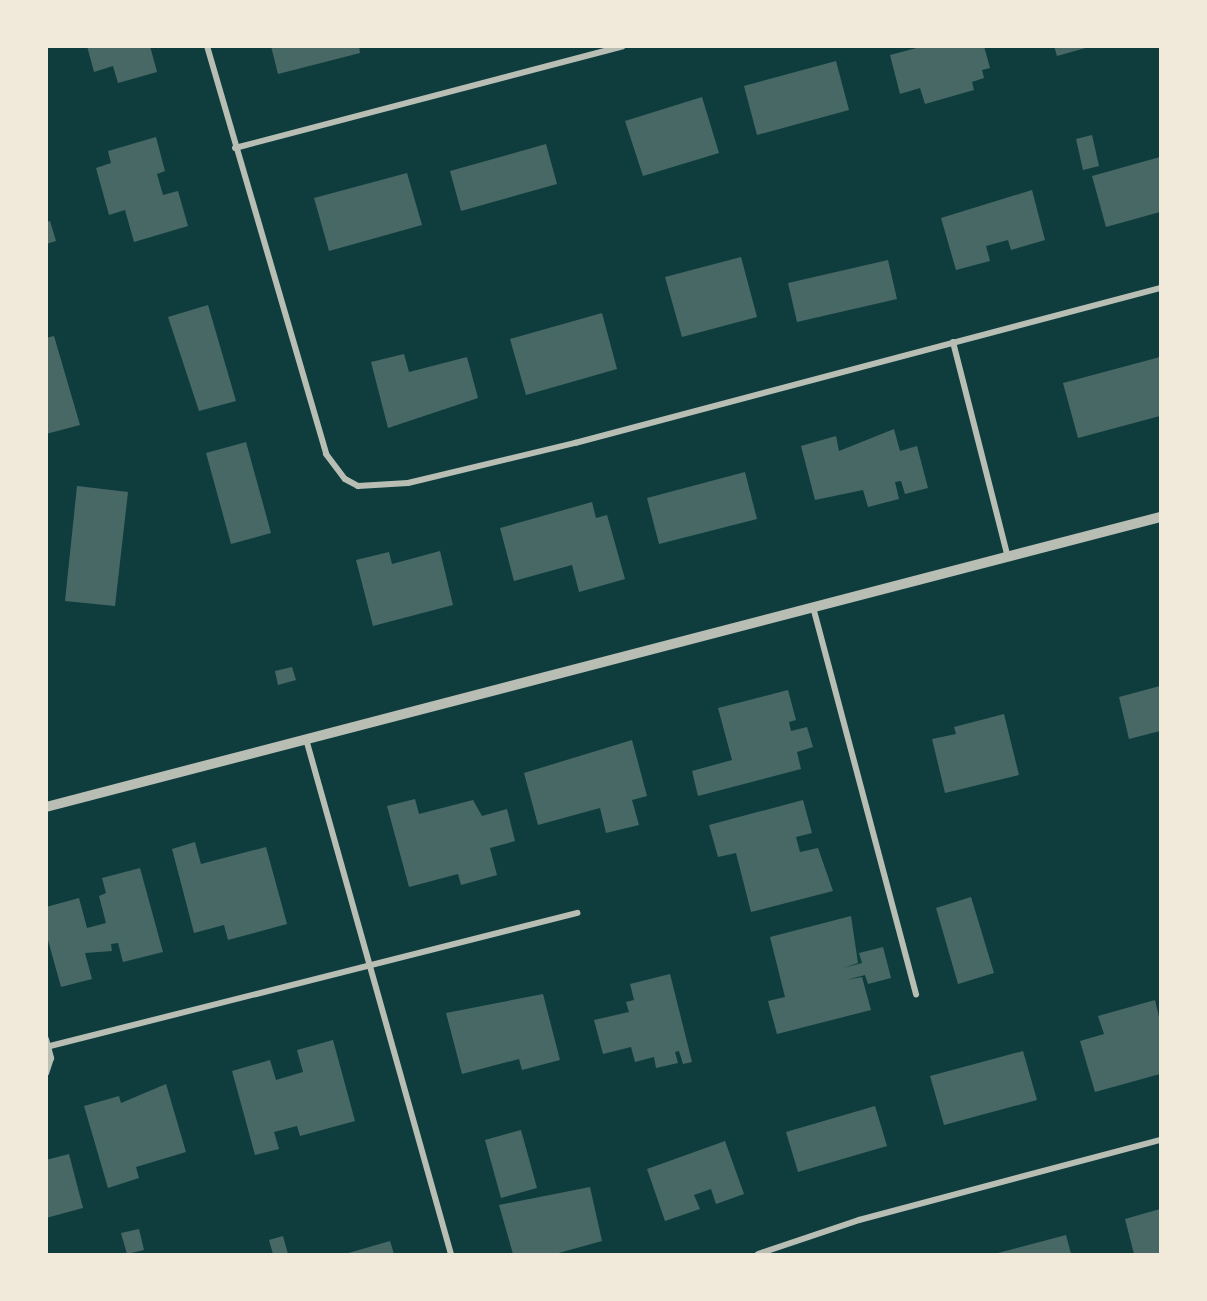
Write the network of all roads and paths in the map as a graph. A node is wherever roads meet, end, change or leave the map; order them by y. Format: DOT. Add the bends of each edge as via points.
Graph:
graph roads {
  1 [pos="207,46"];
  2 [pos="588,46"];
  3 [pos="623,46"];
  4 [pos="591,55"];
  5 [pos="235,148"];
  6 [pos="1161,288"];
  7 [pos="952,342"];
  8 [pos="1161,517"];
  9 [pos="1008,557"];
  10 [pos="813,607"];
  11 [pos="306,739"];
  12 [pos="46,807"];
  13 [pos="577,913"];
  14 [pos="370,965"];
  15 [pos="916,995"];
  16 [pos="48,1043"];
  17 [pos="46,1073"];
  18 [pos="1161,1140"];
  19 [pos="451,1254"];
  20 [pos="758,1254"];
  1 -- 5 [label="street"];
  2 -- 4 [label="street"];
  3 -- 4 [label="street"];
  4 -- 5 [label="street"];
  5 -- 7 [label="street" via="326,454 345,479 358,486 439,476"];
  6 -- 7 [label="street"];
  7 -- 9 [label="street"];
  8 -- 9 [label="street"];
  9 -- 10 [label="street"];
  10 -- 11 [label="street"];
  10 -- 15 [label="street"];
  11 -- 12 [label="street"];
  11 -- 14 [label="street"];
  13 -- 14 [label="street"];
  14 -- 16 [label="street"];
  14 -- 19 [label="street"];
  16 -- 17 [label="street"];
  18 -- 20 [label="street" via="870,1217"];
}
